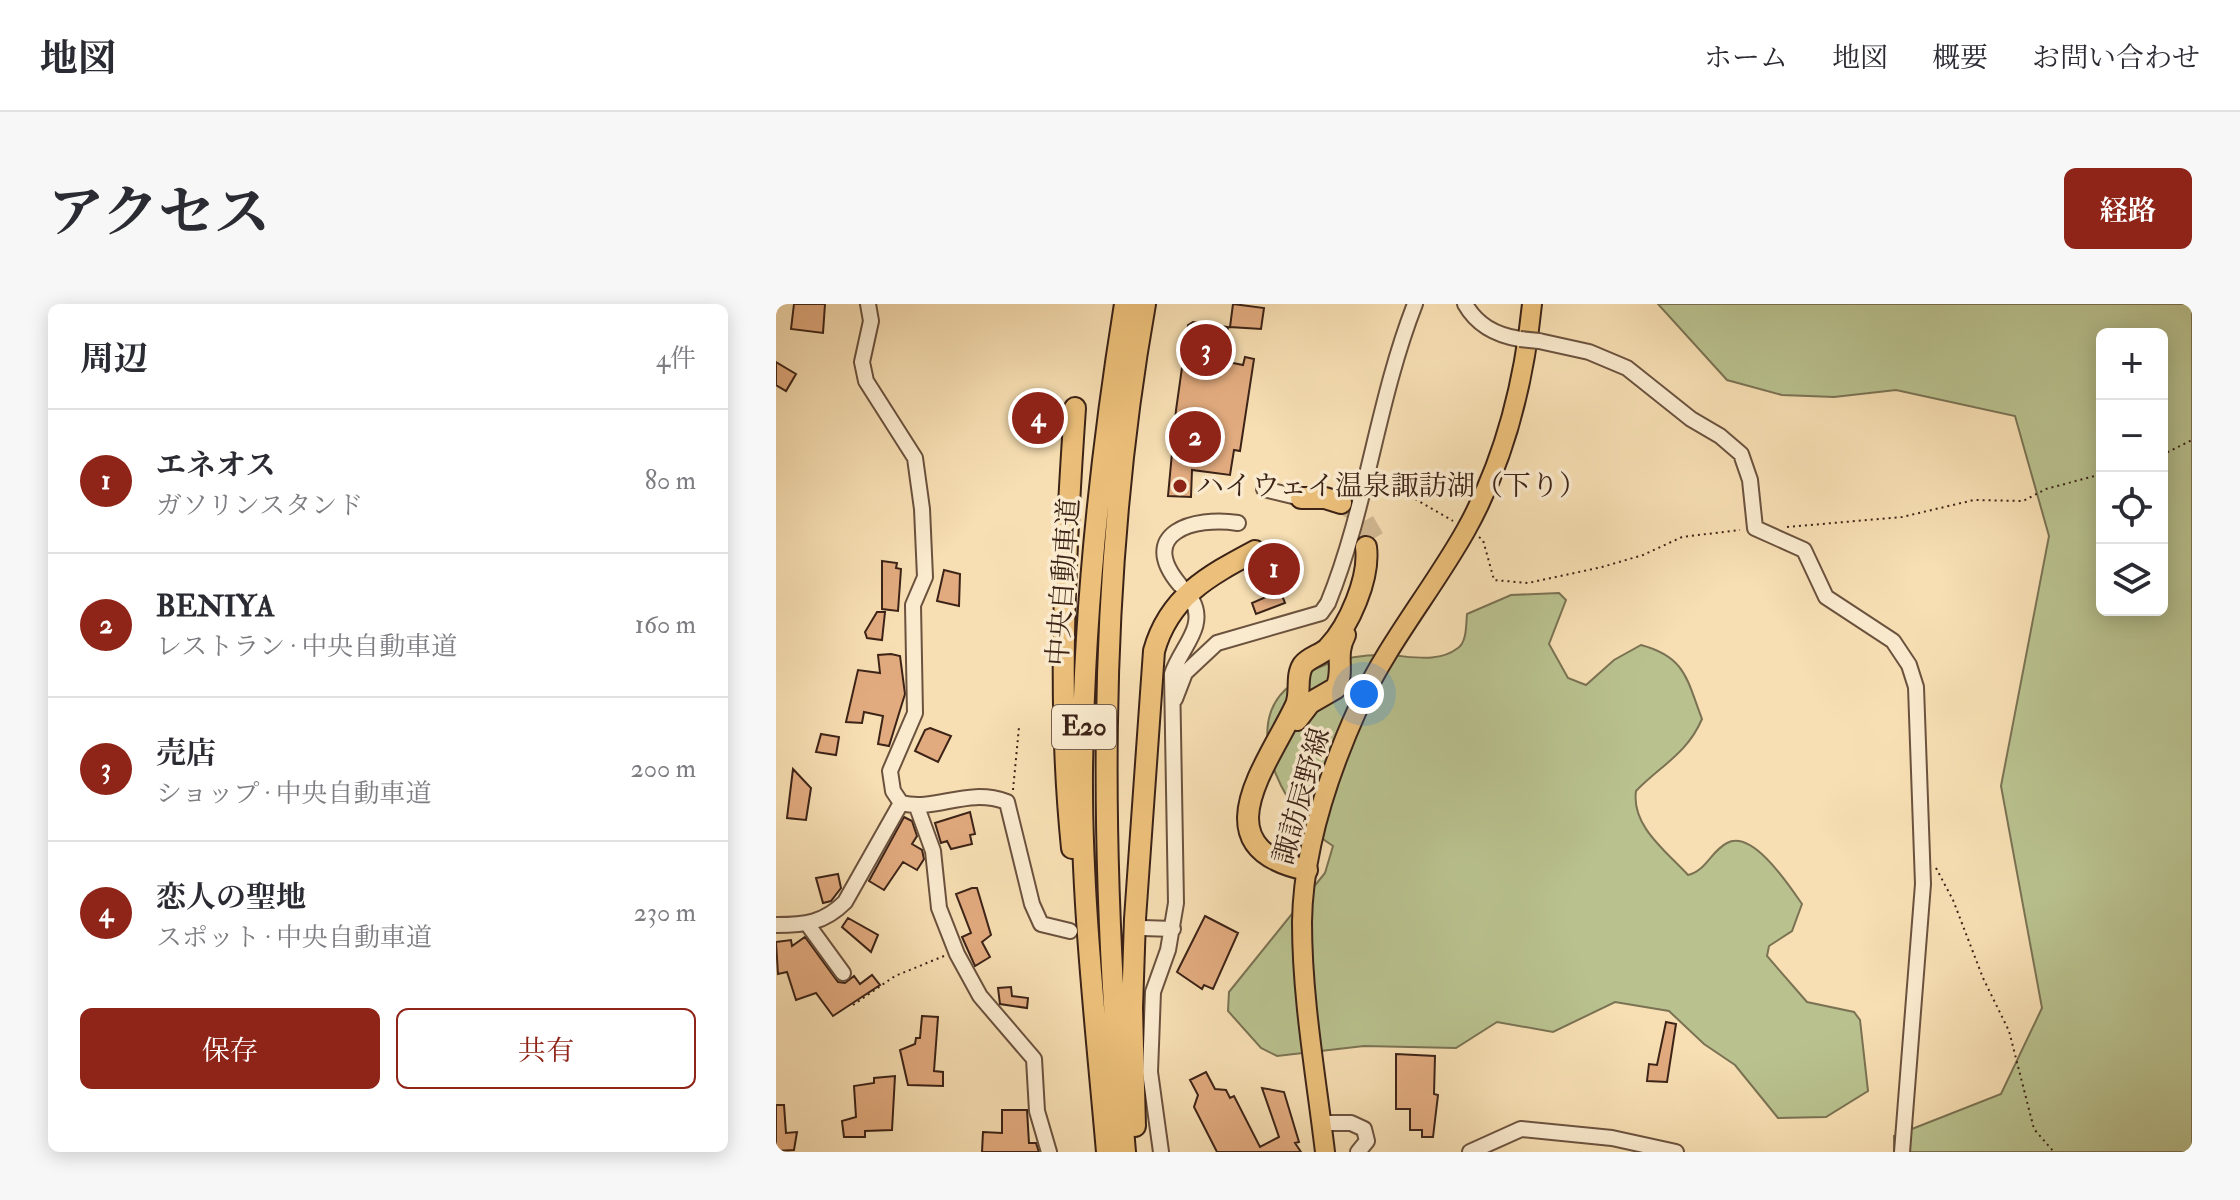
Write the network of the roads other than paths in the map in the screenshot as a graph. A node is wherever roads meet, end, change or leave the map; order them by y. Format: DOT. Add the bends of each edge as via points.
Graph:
graph roads {
  1 [pos="868,304"];
  2 [pos="1125,304"];
  3 [pos="1145,304"];
  4 [pos="1415,304"];
  5 [pos="1465,304"];
  6 [pos="1532,304"];
  7 [pos="1075,408"];
  8 [pos="1264,489"];
  9 [pos="1301,498"];
  10 [pos="1338,508"];
  11 [pos="1238,523"];
  12 [pos="1255,551"];
  13 [pos="1180,585"];
  14 [pos="1192,600"];
  15 [pos="1315,657"];
  16 [pos="1338,668"];
  17 [pos="1300,682"];
  18 [pos="1320,697"];
  19 [pos="1172,705"];
  20 [pos="1258,776"];
  21 [pos="901,803"];
  22 [pos="917,807"];
  23 [pos="1307,870"];
  24 [pos="776,925"];
  25 [pos="808,925"];
  26 [pos="1143,928"];
  27 [pos="1173,929"];
  28 [pos="1070,931"];
  29 [pos="1090,941"];
  30 [pos="843,973"];
  31 [pos="1322,1123"];
  32 [pos="1049,1152"];
  33 [pos="1107,1152"];
  34 [pos="1125,1152"];
  35 [pos="1136,1152"];
  36 [pos="1161,1152"];
  37 [pos="1324,1152"];
  38 [pos="1358,1152"];
  39 [pos="1470,1152"];
  40 [pos="1676,1152"];
  41 [pos="1902,1152"];
  1 -- 21 [label="street" via="871,321 862,362 866,381 915,458 922,509 925,577 913,605 915,713 890,771"];
  2 -- 29 [label="highway, 中央自動車道 / E20" via="1090,573 1082,772"];
  3 -- 34 [label="highway, 中央自動車道 / E20" via="1118,505 1107,672 1113,1006"];
  4 -- 19 [label="street" via="1335,584 1321,613 1217,643 1185,673"];
  5 -- 41 [label="street, bridge" via="1473,319 1488,329 1589,352 1627,368 1720,436 1741,454 1750,480 1755,528 1804,550 1826,597 1893,641 1909,665 1920,724 1923,898"];
  6 -- 23 [label="main road, 諏訪辰野線" via="1513,416 1491,477 1466,529 1360,704 1328,785"];
  7 -- 29 [label="highway" via="1064,582 1064,753 1079,919"];
  8 -- 9 [label="street"];
  9 -- 10 [label="highway"];
  11 -- 13 [label="street" via="1213,519 1179,527 1169,538 1165,556"];
  12 -- 35 [label="highway" via="1200,581 1177,603 1154,651 1132,1008"];
  14 -- 19 [label="street" via="1200,614 1172,674"];
  15 -- 16 [label="street" via="1329,658"];
  15 -- 16 [label="highway" via="1328,648 1362,589 1372,546 1377,578 1340,645"];
  15 -- 17 [label="highway" via="1304,664"];
  16 -- 18 [label="highway" via="1336,688"];
  17 -- 18 [label="street"];
  17 -- 20 [label="highway" via="1296,706"];
  18 -- 20 [label="highway" via="1303,711"];
  19 -- 27 [label="street"];
  20 -- 23 [label="highway" via="1248,813 1251,835 1278,864"];
  21 -- 22 [label="street"];
  21 -- 25 [label="street" via="845,902"];
  22 -- 28 [label="street" via="964,795 1007,802 1041,924"];
  22 -- 32 [label="street" via="933,851 939,908 956,951 980,996 1034,1059 1037,1111"];
  23 -- 31 [label="main road, 諏訪辰野線" via="1304,979"];
  24 -- 25 [label="street"];
  25 -- 30 [label="street"];
  26 -- 27 [label="street"];
  27 -- 36 [label="street" via="1153,992 1150,1072"];
  29 -- 33 [label="highway, 中央自動車道 / E20"];
  31 -- 37 [label="main road, 諏訪辰野線"];
  31 -- 38 [label="street" via="1351,1123 1364,1129 1367,1141"];
  39 -- 40 [label="street" via="1521,1129 1612,1138"];
}
